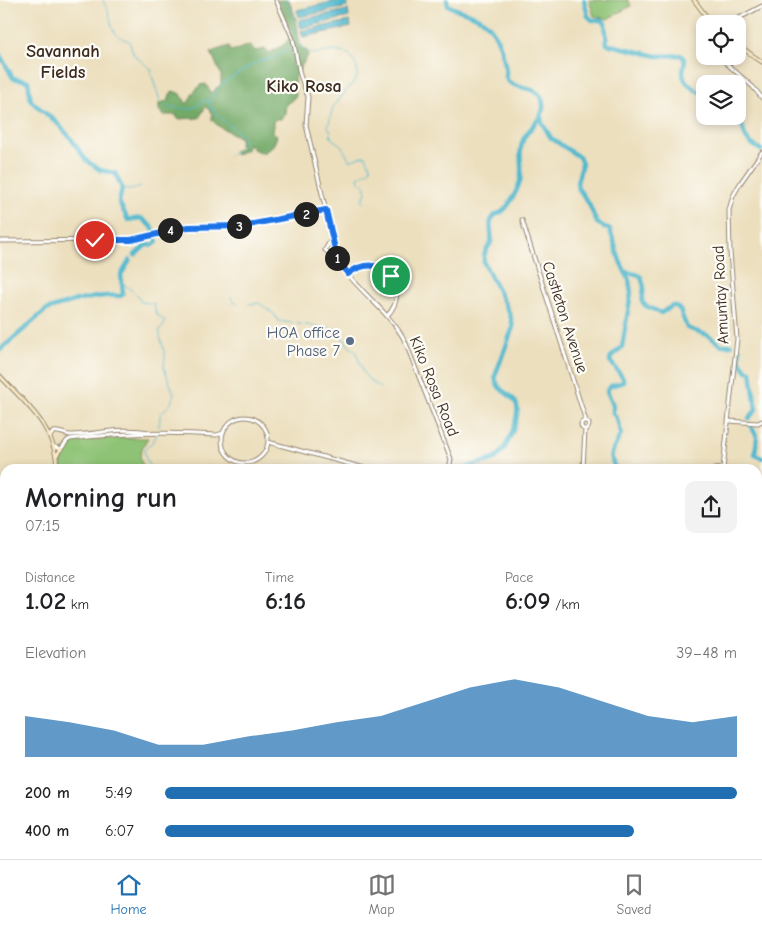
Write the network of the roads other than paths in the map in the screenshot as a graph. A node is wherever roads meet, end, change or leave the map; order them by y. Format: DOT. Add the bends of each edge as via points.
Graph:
graph roads {
  1 [pos="276,0"];
  2 [pos="694,0"];
  3 [pos="762,6"];
  4 [pos="705,15"];
  5 [pos="745,15"];
  6 [pos="746,51"];
  7 [pos="762,62"];
  8 [pos="728,65"];
  9 [pos="762,98"];
  10 [pos="762,152"];
  11 [pos="326,210"];
  12 [pos="522,220"];
  13 [pos="332,238"];
  14 [pos="0,242"];
  15 [pos="337,258"];
  16 [pos="348,274"];
  17 [pos="387,316"];
  18 [pos="0,376"];
  19 [pos="762,421"];
  20 [pos="728,422"];
  21 [pos="47,430"];
  22 [pos="53,432"];
  23 [pos="153,432"];
  24 [pos="223,433"];
  25 [pos="64,434"];
  26 [pos="202,435"];
  27 [pos="50,437"];
  28 [pos="222,440"];
  29 [pos="67,441"];
  30 [pos="268,442"];
  31 [pos="53,446"];
  32 [pos="60,449"];
  33 [pos="56,457"];
  34 [pos="57,464"];
  35 [pos="349,464"];
  36 [pos="450,464"];
  37 [pos="583,464"];
  38 [pos="724,464"];
  1 -- 11 [label="street, Kiko Rosa Road" via="293,39 308,97 306,125"];
  2 -- 4 [label="main road"];
  3 -- 5 [label="street"];
  6 -- 7 [label="main road"];
  8 -- 9 [label="street"];
  10 -- 20 [label="street, Amuntay Road" via="733,196 729,210 737,339"];
  11 -- 13 [label="street, Kiko Rosa Road"];
  11 -- 14 [label="street" via="243,226 188,227 118,240"];
  12 -- 37 [label="street, Castleton Avenue" via="586,421 590,425 585,429"];
  13 -- 15 [label="street, Kiko Rosa Road"];
  13 -- 15 [label="street" via="325,250"];
  15 -- 16 [label="street, Kiko Rosa Road"];
  16 -- 17 [label="street, Kiko Rosa Road"];
  16 -- 17 [label="street" via="365,266 381,268 388,273 396,286 398,298"];
  17 -- 36 [label="street, Kiko Rosa Road" via="405,341 451,459"];
  18 -- 21 [label="main road"];
  19 -- 20 [label="street"];
  20 -- 38 [label="street, Amuntay Road"];
  21 -- 22 [label="main road"];
  21 -- 27 [label="main road"];
  22 -- 25 [label="street"];
  22 -- 27 [label="street"];
  23 -- 25 [label="street"];
  23 -- 26 [label="street"];
  23 -- 29 [label="street" via="88,436"];
  24 -- 26 [label="street"];
  24 -- 28 [label="street"];
  24 -- 30 [label="street" via="232,421 251,417 266,428"];
  25 -- 29 [label="street"];
  26 -- 28 [label="street"];
  27 -- 31 [label="main road"];
  28 -- 30 [label="street" via="229,456 247,463 263,455"];
  29 -- 32 [label="street"];
  30 -- 35 [label="street"];
  31 -- 32 [label="street"];
  31 -- 33 [label="main road"];
  32 -- 33 [label="main road"];
  33 -- 34 [label="main road"];
}
